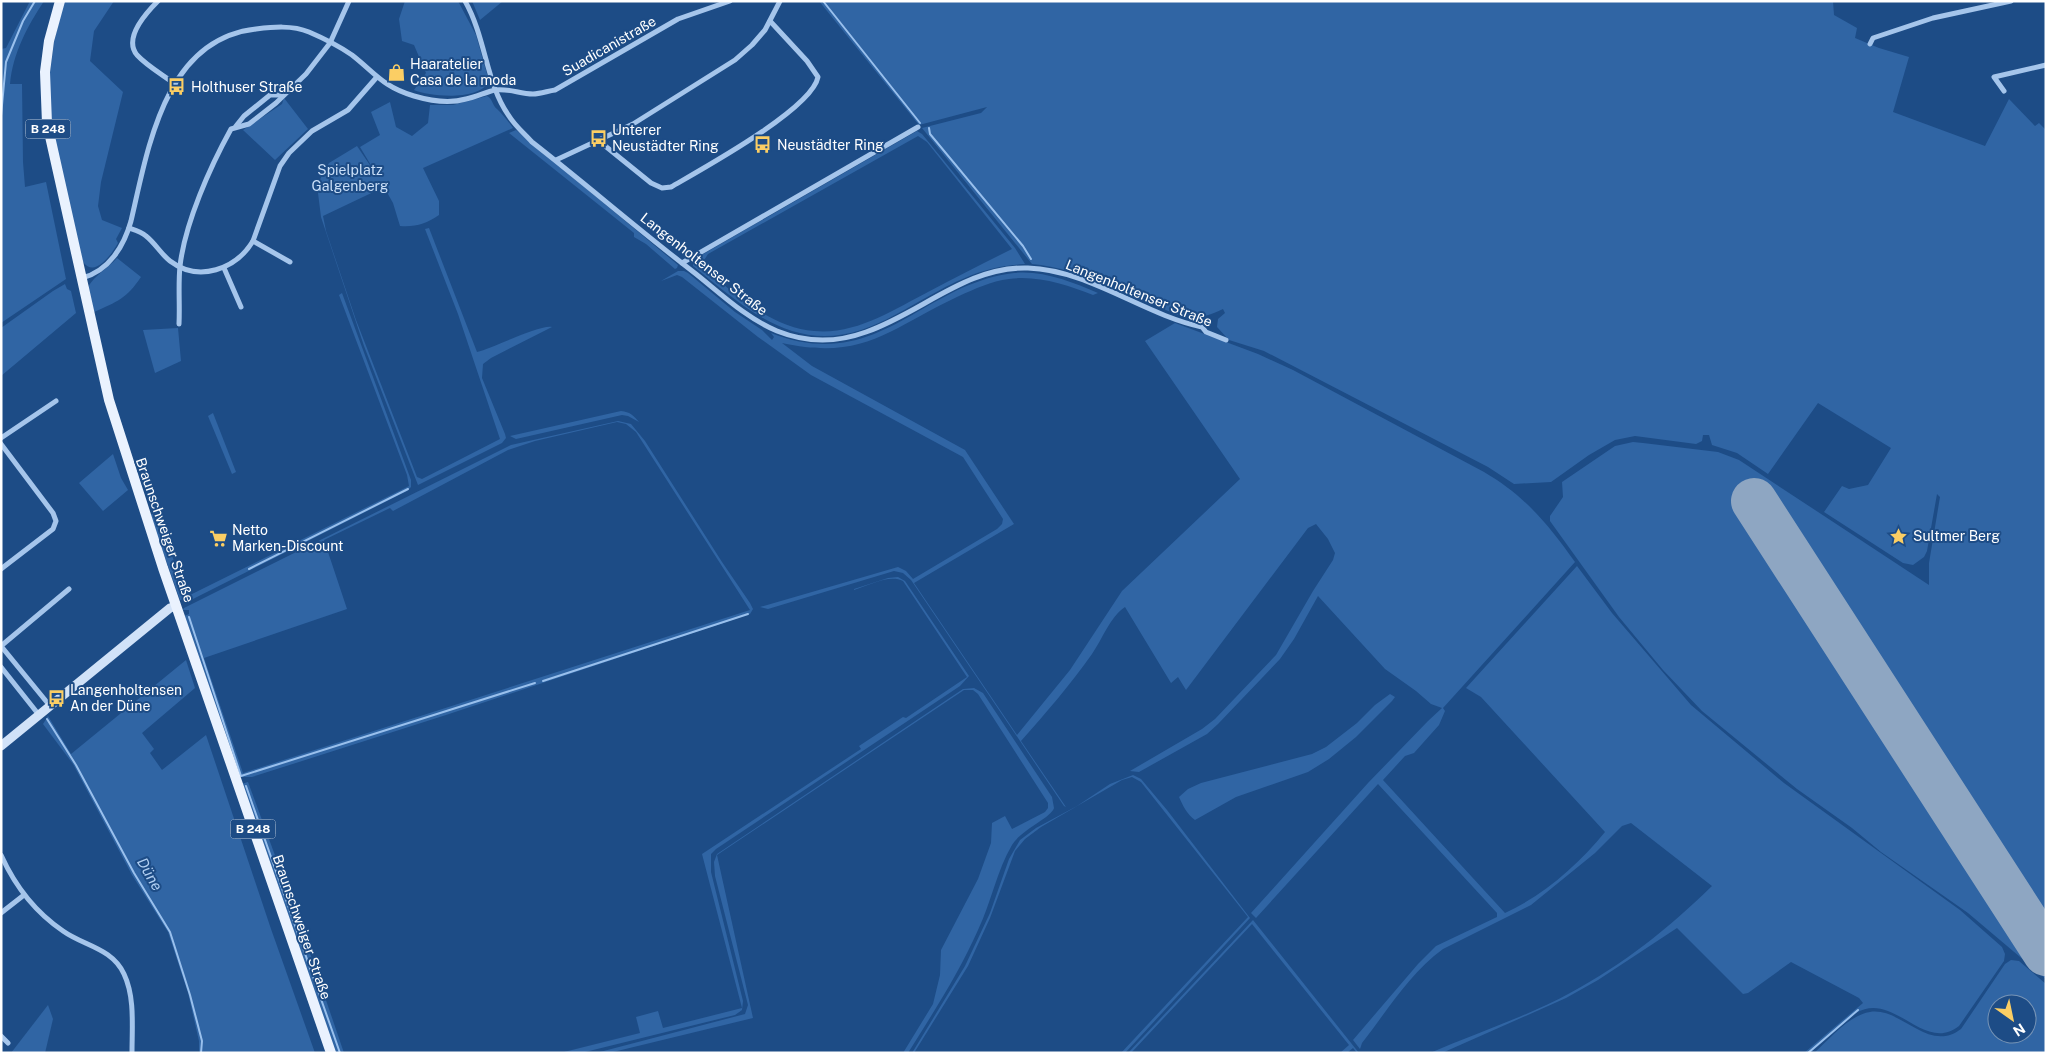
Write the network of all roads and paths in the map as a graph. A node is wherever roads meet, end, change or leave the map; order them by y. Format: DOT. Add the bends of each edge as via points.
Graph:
graph roads {
  1 [pos="60,1"];
  2 [pos="158,1"];
  3 [pos="349,1"];
  4 [pos="465,1"];
  5 [pos="730,1"];
  6 [pos="780,1"];
  7 [pos="2011,1"];
  8 [pos="770,21"];
  9 [pos="330,43"];
  10 [pos="1870,44"];
  11 [pos="2046,65"];
  12 [pos="376,78"];
  13 [pos="175,84"];
  14 [pos="495,90"];
  15 [pos="2004,90"];
  16 [pos="283,95"];
  17 [pos="236,126"];
  18 [pos="918,127"];
  19 [pos="599,141"];
  20 [pos="556,160"];
  21 [pos="129,228"];
  22 [pos="253,242"];
  23 [pos="290,262"];
  24 [pos="682,264"];
  25 [pos="180,266"];
  26 [pos="224,268"];
  27 [pos="82,278"];
  28 [pos="241,307"];
  29 [pos="179,324"];
  30 [pos="1226,340"];
  31 [pos="56,401"];
  32 [pos="1,438"];
  33 [pos="1,444"];
  34 [pos="1,568"];
  35 [pos="69,589"];
  36 [pos="176,606"];
  37 [pos="1,646"];
  38 [pos="1,667"];
  39 [pos="50,706"];
  40 [pos="39,715"];
  41 [pos="1,746"];
  42 [pos="1,855"];
  43 [pos="24,895"];
  44 [pos="1,913"];
  45 [pos="1,1036"];
  46 [pos="8,1043"];
  47 [pos="132,1053"];
  48 [pos="331,1053"];
  1 -- 27 [label="main road, Braunschweiger Straße / B 248" via="48,50 45,103 53,154"];
  2 -- 13 [label="street" via="138,27 134,47 140,58"];
  3 -- 9 [label="street"];
  4 -- 14 [label="street, Langenholtenser Straße" via="477,26"];
  5 -- 14 [label="street, Suadicanistraße" via="678,19 555,90 533,94"];
  6 -- 8 [label="street"];
  7 -- 10 [label="street" via="1933,18 1873,38"];
  8 -- 19 [label="street" via="752,46 735,60 633,124"];
  8 -- 19 [label="street" via="818,77 816,86 757,136 671,187 662,188 651,183"];
  9 -- 12 [label="street" via="352,56"];
  9 -- 13 [label="street" via="307,31 286,27 248,30 207,49"];
  9 -- 16 [label="street" via="306,74"];
  11 -- 15 [label="street" via="1994,77"];
  12 -- 14 [label="street" via="392,88 433,101 456,101"];
  12 -- 22 [label="street" via="348,110 312,131 289,153 280,166"];
  13 -- 21 [label="street" via="156,123"];
  14 -- 20 [label="street, Langenholtenser Straße" via="516,126"];
  16 -- 17 [label="street" via="249,124"];
  16 -- 17 [label="street" via="270,96"];
  17 -- 25 [label="street" via="226,138 208,176"];
  18 -- 24 [label="street"];
  19 -- 20 [label="street"];
  20 -- 24 [label="street, Langenholtenser Straße"];
  21 -- 25 [label="street" via="146,235 170,261"];
  21 -- 27 [label="street" via="112,258 98,272"];
  22 -- 23 [label="street"];
  22 -- 26 [label="street" via="240,258"];
  24 -- 30 [label="street, Langenholtenser Straße" via="758,322 804,339 828,341 858,335 968,281 1021,268 1073,277"];
  25 -- 26 [label="street" via="204,272"];
  25 -- 29 [label="street"];
  26 -- 28 [label="street"];
  27 -- 36 [label="main road, Braunschweiger Straße / B 248" via="112,410"];
  31 -- 32 [label="street"];
  33 -- 34 [label="street" via="56,520 53,529"];
  35 -- 37 [label="street"];
  36 -- 39 [label="street"];
  36 -- 48 [label="main road, Braunschweiger Straße / B 248"];
  37 -- 39 [label="street"];
  38 -- 40 [label="street"];
  39 -- 40 [label="street"];
  40 -- 41 [label="street"];
  42 -- 43 [label="street"];
  43 -- 44 [label="street"];
  43 -- 47 [label="street" via="61,930 100,949 120,966 128,983"];
  45 -- 46 [label="street"];
}
